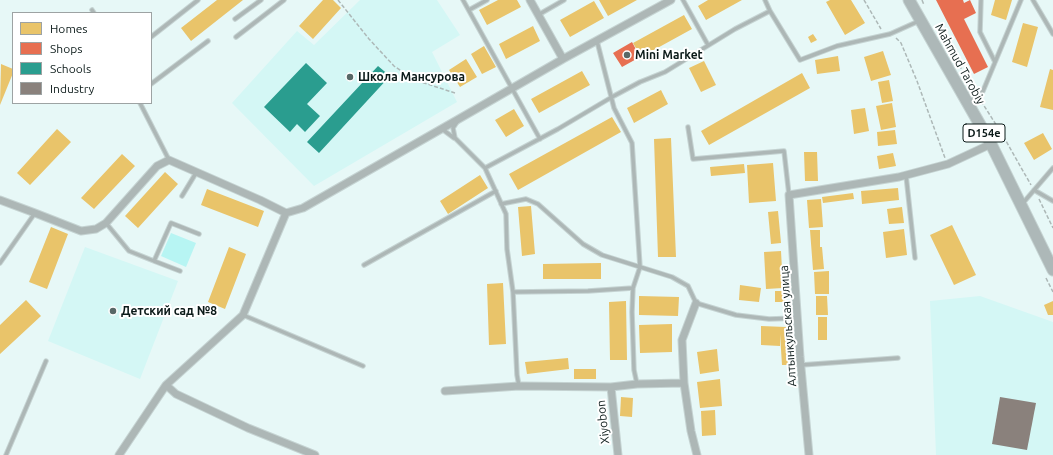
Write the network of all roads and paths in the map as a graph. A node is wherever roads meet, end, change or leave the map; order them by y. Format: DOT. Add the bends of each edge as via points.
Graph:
graph roads {
  1 [pos="198,0"];
  2 [pos="261,0"];
  3 [pos="284,0"];
  4 [pos="338,0"];
  5 [pos="463,0"];
  6 [pos="487,0"];
  7 [pos="530,0"];
  8 [pos="564,0"];
  9 [pos="671,0"];
  10 [pos="683,0"];
  11 [pos="765,0"];
  12 [pos="864,0"];
  13 [pos="909,0"];
  14 [pos="922,0"];
  15 [pos="981,0"];
  16 [pos="1021,0"];
  17 [pos="1033,0"];
  18 [pos="469,10"];
  19 [pos="927,10"];
  20 [pos="770,11"];
  21 [pos="538,15"];
  22 [pos="235,19"];
  23 [pos="921,20"];
  24 [pos="1053,34"];
  25 [pos="887,35"];
  26 [pos="152,36"];
  27 [pos="236,37"];
  28 [pos="596,40"];
  29 [pos="208,41"];
  30 [pos="708,45"];
  31 [pos="950,51"];
  32 [pos="563,59"];
  33 [pos="995,62"];
  34 [pos="152,83"];
  35 [pos="512,88"];
  36 [pos="455,93"];
  37 [pos="977,96"];
  38 [pos="612,97"];
  39 [pos="968,103"];
  40 [pos="141,104"];
  41 [pos="457,120"];
  42 [pos="688,127"];
  43 [pos="442,129"];
  44 [pos="454,138"];
  45 [pos="540,139"];
  46 [pos="990,144"];
  47 [pos="169,160"];
  48 [pos="948,164"];
  49 [pos="485,168"];
  50 [pos="1053,168"];
  51 [pos="196,173"];
  52 [pos="906,175"];
  53 [pos="1034,190"];
  54 [pos="496,191"];
  55 [pos="790,195"];
  56 [pos="182,196"];
  57 [pos="0,200"];
  58 [pos="1053,201"];
  59 [pos="501,204"];
  60 [pos="1021,205"];
  61 [pos="35,212"];
  62 [pos="286,214"];
  63 [pos="106,223"];
  64 [pos="1053,228"];
  65 [pos="199,234"];
  66 [pos="915,258"];
  67 [pos="154,261"];
  68 [pos="0,263"];
  69 [pos="364,265"];
  70 [pos="640,267"];
  71 [pos="1053,270"];
  72 [pos="180,271"];
  73 [pos="633,288"];
  74 [pos="513,292"];
  75 [pos="696,303"];
  76 [pos="243,316"];
  77 [pos="798,318"];
  78 [pos="898,358"];
  79 [pos="46,361"];
  80 [pos="363,366"];
  81 [pos="801,366"];
  82 [pos="684,383"];
  83 [pos="637,384"];
  84 [pos="166,385"];
  85 [pos="520,386"];
  86 [pos="611,387"];
  87 [pos="446,391"];
  88 [pos="6,455"];
  89 [pos="119,455"];
  90 [pos="315,455"];
  91 [pos="618,455"];
  92 [pos="697,455"];
  93 [pos="809,455"];
  1 -- 26 [label="lane"];
  2 -- 22 [label="lane"];
  3 -- 27 [label="lane"];
  4 -- 36 [label="path" via="394,66 416,80"];
  5 -- 18 [label="lane"];
  6 -- 18 [label="lane"];
  7 -- 21 [label="street"];
  8 -- 21 [label="lane"];
  9 -- 28 [label="street"];
  10 -- 30 [label="lane"];
  11 -- 20 [label="lane"];
  12 -- 25 [label="path"];
  13 -- 23 [label="main road, Mahmud Tarobiy / D154e"];
  14 -- 19 [label="path"];
  15 -- 33 [label="lane" via="980,32"];
  16 -- 33 [label="lane"];
  17 -- 24 [label="lane"];
  18 -- 35 [label="lane"];
  20 -- 25 [label="lane" via="800,60 837,46"];
  20 -- 30 [label="lane"];
  21 -- 32 [label="street"];
  23 -- 25 [label="lane"];
  23 -- 39 [label="main road, Mahmud Tarobiy / D154e"];
  25 -- 48 [label="path" via="901,43"];
  28 -- 32 [label="street"];
  28 -- 38 [label="lane"];
  29 -- 34 [label="lane"];
  30 -- 38 [label="lane" via="665,72"];
  31 -- 37 [label="path"];
  32 -- 35 [label="street"];
  33 -- 37 [label="lane" via="983,91"];
  35 -- 41 [label="street"];
  35 -- 45 [label="lane"];
  37 -- 39 [label="lane"];
  37 -- 53 [label="path"];
  38 -- 45 [label="lane"];
  38 -- 70 [label="lane" via="614,108 632,143"];
  39 -- 46 [label="main road, Mahmud Tarobiy / D154e"];
  40 -- 47 [label="lane"];
  41 -- 43 [label="street"];
  41 -- 44 [label="lane" via="453,128"];
  42 -- 55 [label="lane" via="693,159 784,151"];
  43 -- 44 [label="lane"];
  43 -- 62 [label="street" via="303,208"];
  44 -- 49 [label="lane"];
  45 -- 49 [label="lane"];
  46 -- 48 [label="street"];
  46 -- 60 [label="main road, Mahmud Tarobiy / D154e"];
  47 -- 51 [label="street"];
  47 -- 63 [label="street" via="157,166"];
  48 -- 52 [label="street"];
  49 -- 54 [label="lane"];
  50 -- 53 [label="lane"];
  51 -- 56 [label="lane"];
  51 -- 62 [label="street"];
  52 -- 55 [label="street"];
  52 -- 66 [label="lane"];
  53 -- 58 [label="lane"];
  53 -- 60 [label="lane"];
  53 -- 64 [label="path"];
  54 -- 59 [label="lane"];
  54 -- 69 [label="lane"];
  55 -- 77 [label="street, Алтынкульская улица"];
  57 -- 61 [label="street"];
  59 -- 70 [label="lane" via="526,199 538,204 583,244 602,255"];
  59 -- 74 [label="lane" via="506,214 507,248"];
  60 -- 71 [label="main road, Mahmud Tarobiy / D154e"];
  61 -- 63 [label="street" via="81,231 96,229"];
  61 -- 68 [label="lane"];
  62 -- 76 [label="street"];
  63 -- 67 [label="lane" via="129,251"];
  65 -- 67 [label="lane" via="171,223"];
  67 -- 72 [label="lane"];
  70 -- 73 [label="lane"];
  70 -- 75 [label="lane" via="672,277 688,286"];
  73 -- 74 [label="lane"];
  73 -- 83 [label="lane" via="634,370"];
  74 -- 85 [label="lane" via="517,375"];
  75 -- 77 [label="lane" via="736,315 769,319"];
  75 -- 82 [label="street" via="682,340"];
  76 -- 80 [label="lane"];
  76 -- 84 [label="street"];
  77 -- 81 [label="street, Алтынкульская улица"];
  78 -- 81 [label="lane"];
  79 -- 88 [label="lane"];
  81 -- 93 [label="street, Алтынкульская улица"];
  82 -- 83 [label="street"];
  82 -- 92 [label="street"];
  83 -- 86 [label="street"];
  84 -- 89 [label="street"];
  84 -- 90 [label="street" via="176,394 248,428"];
  85 -- 86 [label="street"];
  85 -- 87 [label="street"];
  86 -- 91 [label="street, Xiyobon"];
}
